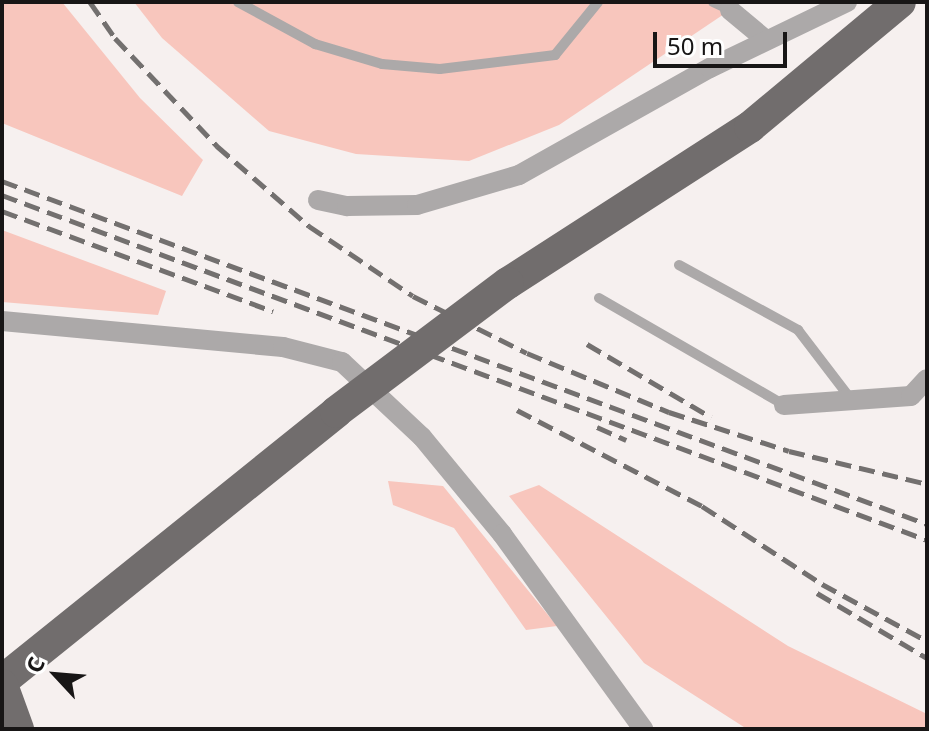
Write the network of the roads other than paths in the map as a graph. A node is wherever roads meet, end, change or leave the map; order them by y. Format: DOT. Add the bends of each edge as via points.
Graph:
graph roads {
  1 [pos="238,2"];
  2 [pos="598,2"];
  3 [pos="847,2"];
  4 [pos="900,2"];
  5 [pos="722,6"];
  6 [pos="766,40"];
  7 [pos="318,200"];
  8 [pos="679,265"];
  9 [pos="599,298"];
  10 [pos="2,321"];
  11 [pos="927,379"];
  12 [pos="854,403"];
  13 [pos="784,405"];
  14 [pos="2,683"];
  15 [pos="18,729"];
  16 [pos="643,729"];
  1 -- 2 [label="lane" via="315,44 382,64 440,69 555,55"];
  3 -- 6 [label="street"];
  4 -- 14 [label="main road, bridge" via="750,127 508,283 336,412"];
  5 -- 6 [label="street"];
  6 -- 7 [label="street" via="519,175 417,205 347,206"];
  8 -- 12 [label="lane" via="798,330"];
  9 -- 13 [label="lane"];
  10 -- 16 [label="street" via="283,347 342,362 422,437 502,534"];
  11 -- 12 [label="street" via="911,396"];
  12 -- 13 [label="street"];
  14 -- 15 [label="main road"];
}
